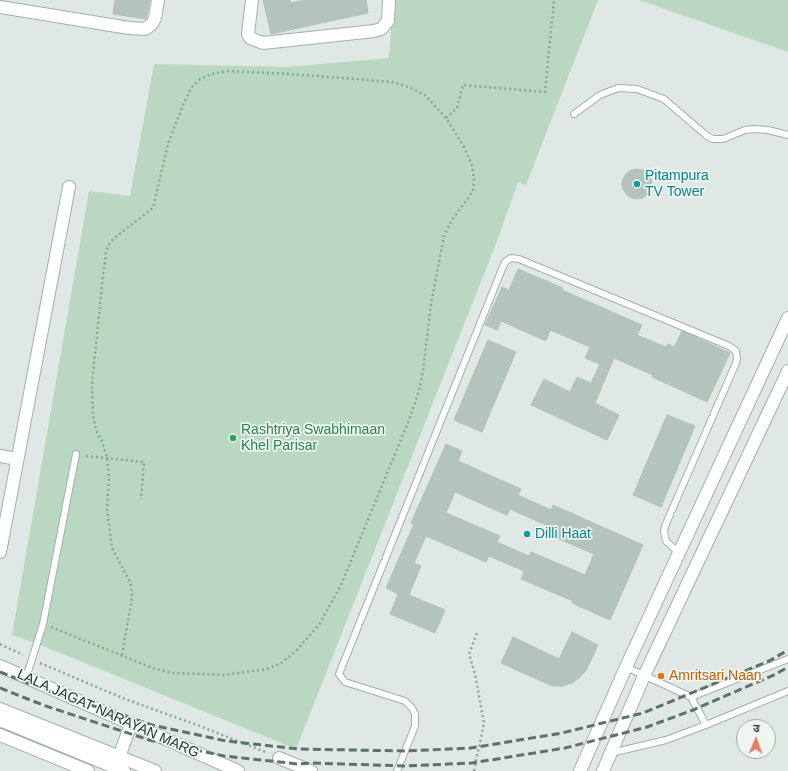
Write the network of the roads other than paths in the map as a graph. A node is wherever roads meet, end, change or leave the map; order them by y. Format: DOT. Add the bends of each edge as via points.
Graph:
graph roads {
  1 [pos="158,0"];
  2 [pos="252,0"];
  3 [pos="389,0"];
  4 [pos="0,7"];
  5 [pos="574,114"];
  6 [pos="788,136"];
  7 [pos="69,187"];
  8 [pos="786,326"];
  9 [pos="788,370"];
  10 [pos="76,454"];
  11 [pos="0,456"];
  12 [pos="17,459"];
  13 [pos="0,552"];
  14 [pos="679,553"];
  15 [pos="788,659"];
  16 [pos="0,666"];
  17 [pos="626,667"];
  18 [pos="644,676"];
  19 [pos="26,678"];
  20 [pos="788,691"];
  21 [pos="691,697"];
  22 [pos="0,709"];
  23 [pos="0,720"];
  24 [pos="131,724"];
  25 [pos="706,725"];
  26 [pos="0,736"];
  27 [pos="612,753"];
  28 [pos="120,757"];
  29 [pos="279,758"];
  30 [pos="88,771"];
  31 [pos="124,771"];
  32 [pos="155,771"];
  33 [pos="238,771"];
  34 [pos="311,771"];
  35 [pos="397,771"];
  36 [pos="580,771"];
  37 [pos="603,771"];
  1 -- 4 [label="street" via="155,18 145,29"];
  2 -- 3 [label="street" via="248,34 250,38 263,43 381,29 388,20"];
  5 -- 6 [label="lane" via="600,95 618,88 637,89 664,99 713,139 723,139 754,129"];
  7 -- 12 [label="street"];
  8 -- 14 [label="street"];
  9 -- 18 [label="street"];
  10 -- 19 [label="lane" via="43,624"];
  11 -- 12 [label="street"];
  12 -- 13 [label="street"];
  14 -- 17 [label="street"];
  14 -- 35 [label="lane" via="666,541 665,526 736,363 736,351 519,259 511,258 502,268 340,674 345,682 405,701 412,708 415,726"];
  15 -- 21 [label="lane"];
  16 -- 19 [label="street, LALA JAGAT NARAYAN MARG"];
  17 -- 18 [label="lane"];
  17 -- 36 [label="street"];
  18 -- 21 [label="lane"];
  18 -- 27 [label="street"];
  19 -- 24 [label="street, LALA JAGAT NARAYAN MARG"];
  20 -- 25 [label="lane"];
  21 -- 25 [label="lane"];
  22 -- 28 [label="street"];
  23 -- 31 [label="street"];
  24 -- 28 [label="street"];
  24 -- 33 [label="street, LALA JAGAT NARAYAN MARG"];
  25 -- 27 [label="lane" via="666,740"];
  26 -- 30 [label="street"];
  27 -- 37 [label="street"];
  28 -- 32 [label="street"];
  29 -- 34 [label="street"];
}
